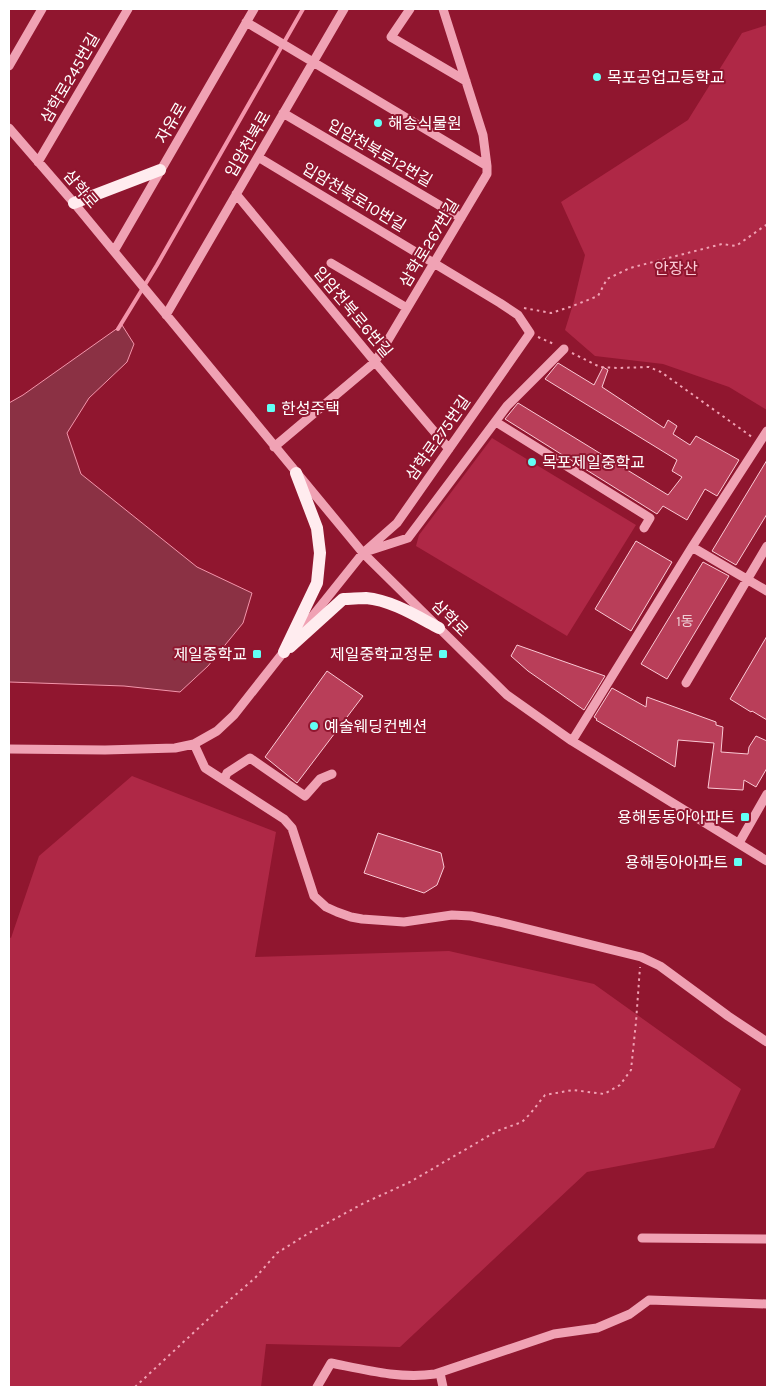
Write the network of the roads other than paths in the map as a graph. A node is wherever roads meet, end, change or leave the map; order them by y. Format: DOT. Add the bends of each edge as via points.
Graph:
graph roads {
  1 [pos="42,9"];
  2 [pos="128,9"];
  3 [pos="254,9"];
  4 [pos="344,9"];
  5 [pos="410,9"];
  6 [pos="442,9"];
  7 [pos="246,22"];
  8 [pos="313,61"];
  9 [pos="9,66"];
  10 [pos="466,81"];
  11 [pos="283,113"];
  12 [pos="9,128"];
  13 [pos="258,157"];
  14 [pos="38,162"];
  15 [pos="487,166"];
  16 [pos="160,170"];
  17 [pos="236,194"];
  18 [pos="74,203"];
  19 [pos="461,218"];
  20 [pos="114,251"];
  21 [pos="331,263"];
  22 [pos="434,263"];
  23 [pos="407,308"];
  24 [pos="166,315"];
  25 [pos="530,333"];
  26 [pos="564,349"];
  27 [pos="375,362"];
  28 [pos="496,422"];
  29 [pos="767,431"];
  30 [pos="274,447"];
  31 [pos="449,449"];
  32 [pos="296,473"];
  33 [pos="644,528"];
  34 [pos="767,546"];
  35 [pos="692,547"];
  36 [pos="362,553"];
  37 [pos="747,580"];
  38 [pos="767,591"];
  39 [pos="439,628"];
  40 [pos="284,652"];
  41 [pos="686,683"];
  42 [pos="572,741"];
  43 [pos="194,744"];
  44 [pos="9,749"];
  45 [pos="332,774"];
  46 [pos="224,780"];
  47 [pos="767,794"];
  48 [pos="739,843"];
  49 [pos="767,861"];
  50 [pos="767,1042"];
  51 [pos="642,1238"];
  52 [pos="767,1239"];
  53 [pos="767,1304"];
  54 [pos="440,1373"];
  55 [pos="317,1387"];
  56 [pos="443,1387"];
  1 -- 9 [label="street"];
  2 -- 14 [label="street, 삼학로245번길"];
  3 -- 7 [label="street, 자유로"];
  4 -- 8 [label="street, 입암천북로"];
  5 -- 10 [label="street" via="391,37"];
  6 -- 10 [label="street, 삼학로267번길"];
  7 -- 8 [label="street"];
  7 -- 16 [label="street, 자유로"];
  8 -- 11 [label="street, 입암천북로"];
  8 -- 15 [label="street"];
  10 -- 15 [label="street, 삼학로267번길" via="483,135"];
  11 -- 13 [label="street, 입암천북로"];
  11 -- 19 [label="street, 입암천북로12번길"];
  12 -- 14 [label="street, 삼학로"];
  13 -- 17 [label="street, 입암천북로"];
  13 -- 22 [label="street, 입암천북로10번길"];
  14 -- 18 [label="street, 삼학로"];
  15 -- 19 [label="street, 삼학로267번길" via="487,174"];
  16 -- 18 [label="main road"];
  16 -- 20 [label="street, 자유로"];
  17 -- 24 [label="street, 입암천북로"];
  17 -- 27 [label="street, 입암천북로6번길"];
  18 -- 20 [label="street, 삼학로"];
  19 -- 22 [label="street, 삼학로267번길"];
  20 -- 24 [label="street, 삼학로"];
  21 -- 23 [label="street"];
  22 -- 23 [label="street, 삼학로267번길"];
  22 -- 25 [label="street, 입암천북로10번길" via="518,315"];
  23 -- 27 [label="street, 삼학로267번길"];
  24 -- 30 [label="street, 삼학로"];
  25 -- 31 [label="street, 삼학로275번길"];
  26 -- 28 [label="street" via="507,406"];
  27 -- 30 [label="street, 삼학로267번길"];
  27 -- 31 [label="street, 입암천북로6번길"];
  28 -- 33 [label="street" via="650,518"];
  28 -- 36 [label="street" via="408,538"];
  29 -- 35 [label="street"];
  30 -- 32 [label="street, 삼학로"];
  31 -- 36 [label="street, 삼학로275번길" via="397,524"];
  32 -- 36 [label="street, 삼학로"];
  32 -- 40 [label="main road" via="317,528 320,553 317,583"];
  34 -- 37 [label="street"];
  35 -- 37 [label="street"];
  35 -- 42 [label="street"];
  36 -- 39 [label="street, 삼학로"];
  36 -- 40 [label="street, 삼학로275번길"];
  37 -- 38 [label="street"];
  37 -- 41 [label="street"];
  39 -- 40 [label="main road" via="385,603 368,598 343,599"];
  39 -- 42 [label="street, 삼학로" via="507,695"];
  40 -- 43 [label="street, 삼학로275번길" via="234,715 217,732"];
  42 -- 48 [label="street, 삼학로"];
  43 -- 44 [label="street, 삼학로275번길" via="175,748 105,750"];
  43 -- 46 [label="street" via="206,768"];
  45 -- 46 [label="street" via="320,779 305,796 250,758 227,773"];
  46 -- 50 [label="street" via="284,819 292,828 314,896 337,912 362,919 404,922 452,915 471,916 641,957 660,966"];
  47 -- 48 [label="street"];
  48 -- 49 [label="street, 삼학로"];
  51 -- 52 [label="street"];
  53 -- 54 [label="street" via="649,1300 630,1314 597,1328 554,1334"];
  54 -- 55 [label="street" via="399,1376 331,1363"];
  54 -- 56 [label="street"];
}
